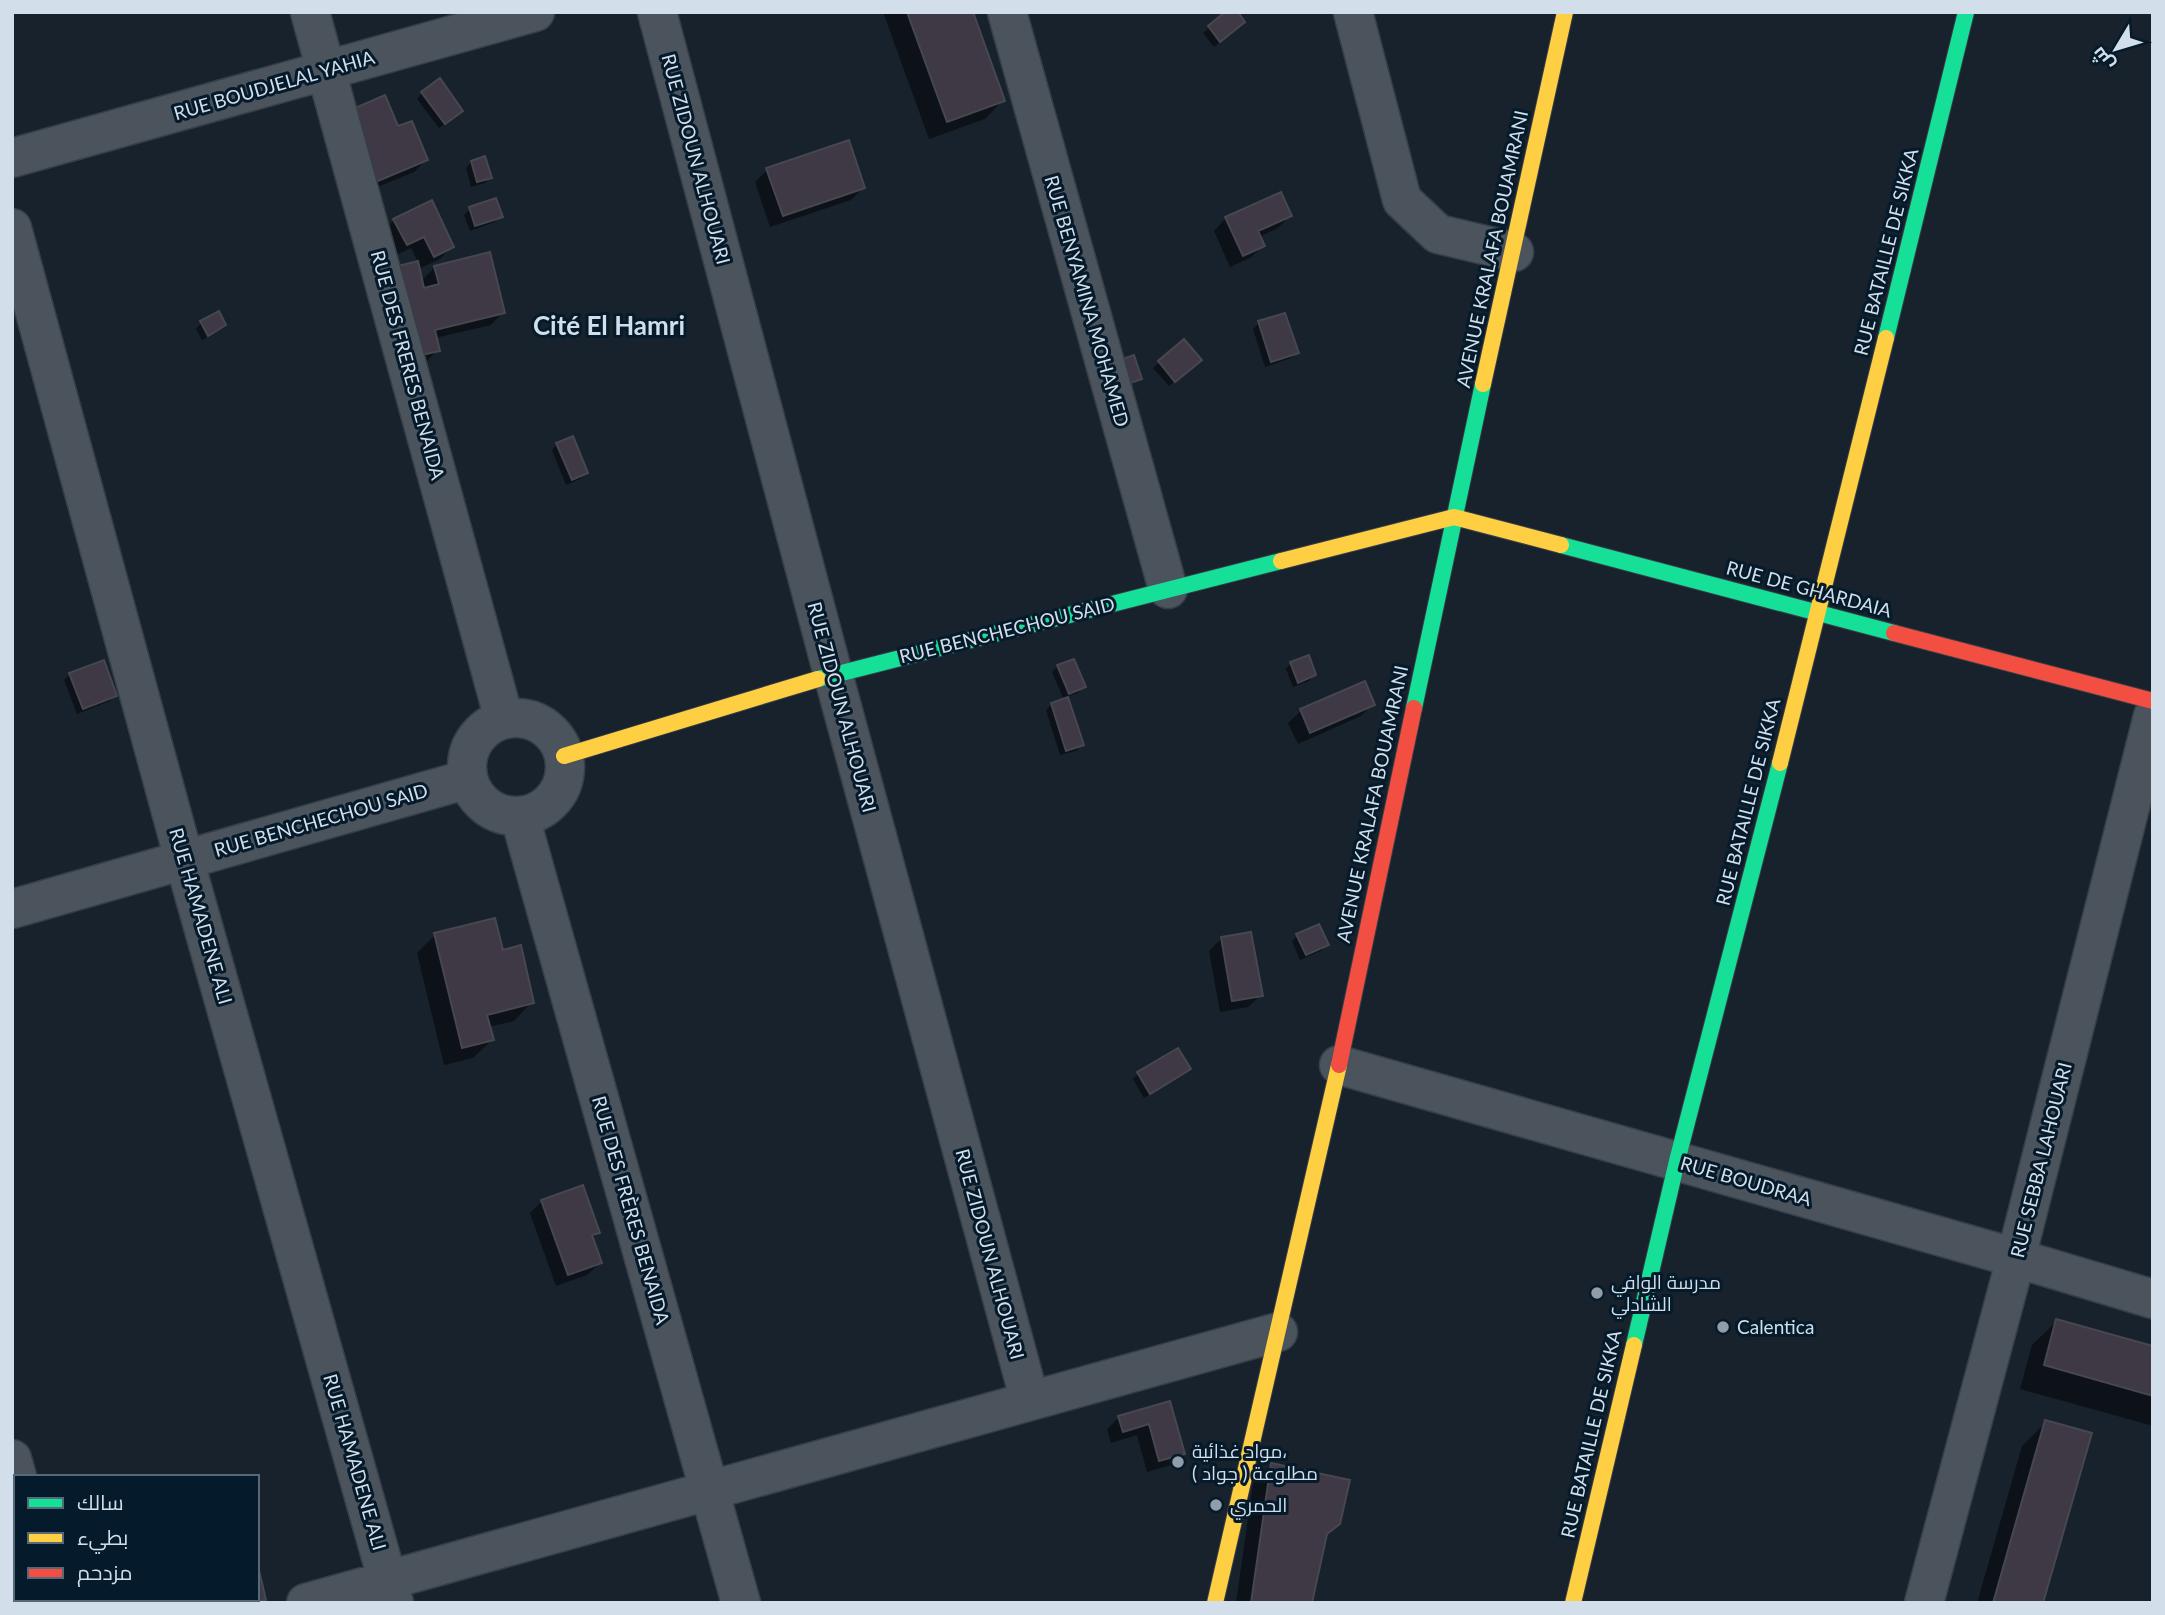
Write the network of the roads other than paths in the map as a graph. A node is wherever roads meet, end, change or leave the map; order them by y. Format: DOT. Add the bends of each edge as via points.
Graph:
graph roads {
  1 [pos="310,12"];
  2 [pos="535,12"];
  3 [pos="657,12"];
  4 [pos="1007,12"];
  5 [pos="1353,12"];
  6 [pos="1565,12"];
  7 [pos="1966,12"];
  8 [pos="328,70"];
  9 [pos="12,158"];
  10 [pos="12,228"];
  11 [pos="1514,252"];
  12 [pos="1454,517"];
  13 [pos="1168,589"];
  14 [pos="1819,613"];
  15 [pos="833,674"];
  16 [pos="2153,701"];
  17 [pos="2153,716"];
  18 [pos="504,719"];
  19 [pos="564,756"];
  20 [pos="468,779"];
  21 [pos="520,817"];
  22 [pos="184,859"];
  23 [pos="12,909"];
  24 [pos="1339,1065"];
  25 [pos="1677,1161"];
  26 [pos="2016,1258"];
  27 [pos="2153,1299"];
  28 [pos="1278,1332"];
  29 [pos="1030,1401"];
  30 [pos="710,1490"];
  31 [pos="391,1591"];
  32 [pos="306,1603"];
  33 [pos="741,1603"];
  34 [pos="1215,1603"];
  35 [pos="1573,1603"];
  36 [pos="1924,1603"];
  1 -- 8 [label="street, RUE DES FRERES BENAIDA"];
  2 -- 8 [label="street, RUE BOUDJELAL YAHIA"];
  3 -- 15 [label="street, RUE ZIDOUN ALHOUARI"];
  4 -- 13 [label="street, RUE BENYAMINA MOHAMED"];
  5 -- 11 [label="street" via="1402,200 1437,234"];
  6 -- 11 [label="street, AVENUE KRALAFA BOUAMRANI"];
  7 -- 14 [label="street, RUE BATAILLE DE SIKKA"];
  8 -- 9 [label="street, RUE BOUDJELAL YAHIA"];
  8 -- 18 [label="street, RUE DES FRERES BENAIDA"];
  10 -- 22 [label="street, RUE HAMADENE ALI"];
  11 -- 12 [label="street, AVENUE KRALAFA BOUAMRANI"];
  12 -- 13 [label="street, RUE BENCHECHOU SAID"];
  12 -- 14 [label="street, RUE DE GHARDAIA"];
  12 -- 24 [label="street, AVENUE KRALAFA BOUAMRANI"];
  13 -- 15 [label="street, RUE BENCHECHOU SAID"];
  14 -- 16 [label="street, RUE DE GHARDAIA"];
  14 -- 25 [label="street, RUE BATAILLE DE SIKKA"];
  15 -- 19 [label="street, RUE BENCHECHOU SAID"];
  15 -- 29 [label="street, RUE ZIDOUN ALHOUARI"];
  17 -- 26 [label="street, RUE SEBBA LAHOUARI"];
  18 -- 19 [label="street" via="528,719 543,726 556,737"];
  18 -- 20 [label="street" via="486,728 470,748"];
  19 -- 21 [label="street" via="565,777 558,793 542,810"];
  20 -- 21 [label="street" via="482,803 499,813"];
  20 -- 22 [label="street, RUE BENCHECHOU SAID"];
  21 -- 30 [label="street, RUE DES FRÈRES BENAIDA"];
  22 -- 23 [label="street, RUE BENCHECHOU SAID"];
  22 -- 31 [label="street, RUE HAMADENE ALI"];
  24 -- 25 [label="street, RUE BOUDRAA"];
  24 -- 28 [label="street, AVENUE KRALAFA BOUAMRANI"];
  25 -- 26 [label="street, RUE BOUDRAA"];
  25 -- 35 [label="street, RUE BATAILLE DE SIKKA"];
  26 -- 27 [label="street, RUE BOUDRAA"];
  26 -- 36 [label="street, RUE SEBBA LAHOUARI"];
  28 -- 29 [label="street"];
  28 -- 34 [label="street, AVENUE KRALAFA BOUAMRANI"];
  29 -- 30 [label="street"];
  30 -- 31 [label="street"];
  30 -- 33 [label="street, RUE DES FRÈRES BENAIDA"];
  31 -- 32 [label="street"];
}
